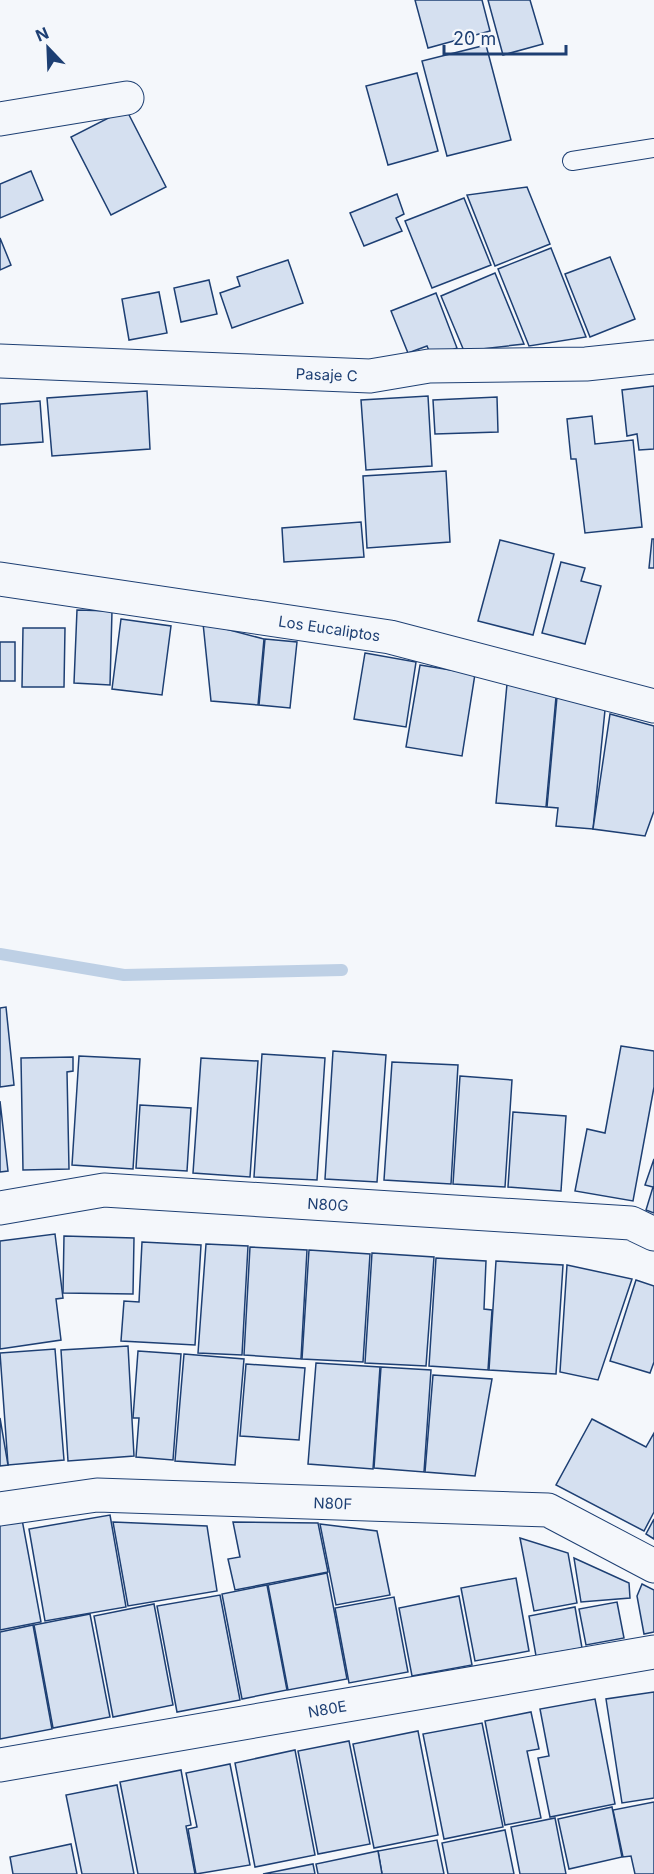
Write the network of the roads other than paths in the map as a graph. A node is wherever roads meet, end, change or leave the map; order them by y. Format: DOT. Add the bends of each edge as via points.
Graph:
graph roads {
  1 [pos="127,98"];
  2 [pos="0,119"];
  3 [pos="654,148"];
  4 [pos="572,161"];
  5 [pos="654,357"];
  6 [pos="0,361"];
  7 [pos="0,579"];
  8 [pos="654,706"];
  9 [pos="0,1208"];
  10 [pos="654,1234"];
  11 [pos="0,1509"];
  12 [pos="654,1566"];
  13 [pos="654,1652"];
  14 [pos="0,1765"];
  1 -- 2 [label="street"];
  3 -- 4 [label="lane"];
  5 -- 6 [label="street, Pasaje C" via="586,364 429,366 370,376"];
  7 -- 8 [label="street, Los Eucaliptos" via="390,637"];
  9 -- 10 [label="street, N80G" via="104,1190 631,1223"];
  11 -- 12 [label="street, N80F" via="97,1496 548,1510"];
  13 -- 14 [label="street, N80E"];
}
